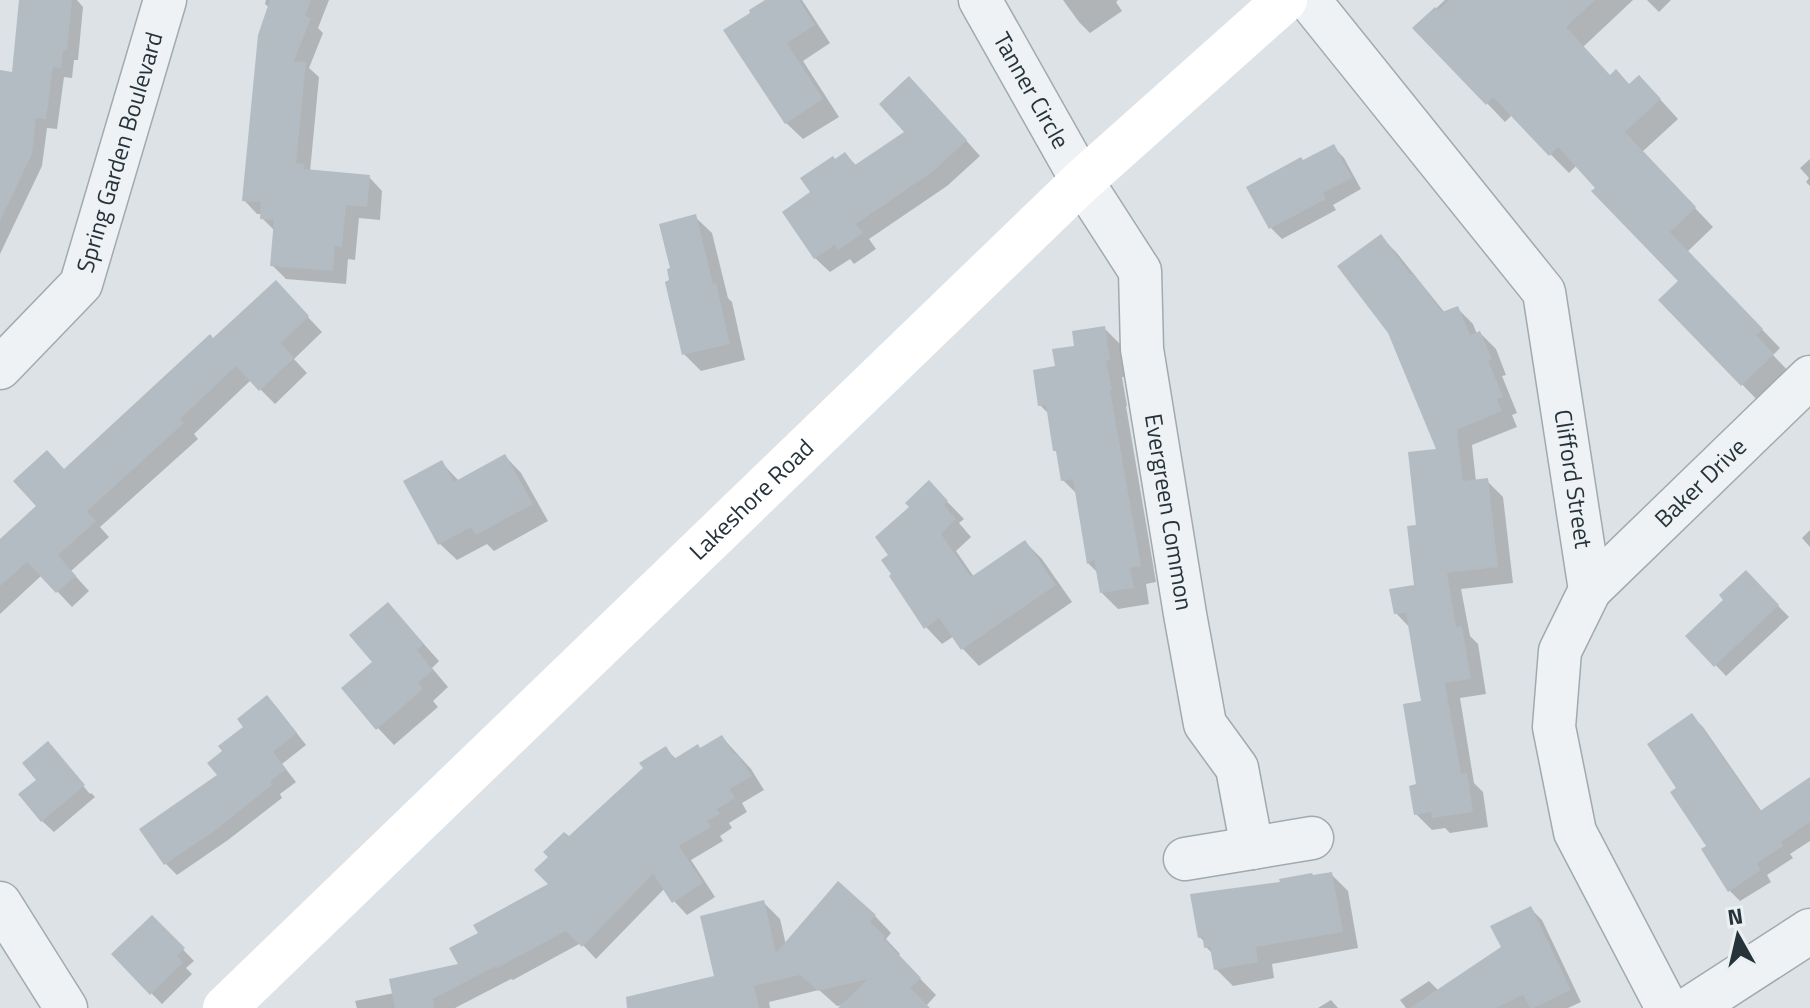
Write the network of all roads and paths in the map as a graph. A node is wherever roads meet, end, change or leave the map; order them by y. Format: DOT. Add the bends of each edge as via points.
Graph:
graph roads {
  1 [pos="165,0"];
  2 [pos="980,0"];
  3 [pos="1285,0"];
  4 [pos="1309,0"];
  5 [pos="1082,181"];
  6 [pos="0,368"];
  7 [pos="1810,377"];
  8 [pos="1590,590"];
  9 [pos="1312,838"];
  10 [pos="1252,848"];
  11 [pos="1185,859"];
  12 [pos="0,903"];
  13 [pos="1810,931"];
  14 [pos="66,1008"];
  15 [pos="225,1008"];
  16 [pos="1667,1008"];
  17 [pos="1691,1008"];
  1 -- 6 [label="street, Spring Garden Boulevard" via="81,284"];
  2 -- 5 [label="street, Tanner Circle"];
  3 -- 5 [label="main road, Lakeshore Road"];
  4 -- 8 [label="street, Clifford Street" via="1544,292"];
  5 -- 10 [label="street, Evergreen Common" via="1140,271 1142,349 1205,724 1237,768"];
  5 -- 15 [label="main road, Lakeshore Road"];
  7 -- 8 [label="street, Baker Drive"];
  8 -- 16 [label="street" via="1560,651 1554,727 1575,832"];
  9 -- 10 [label="street"];
  10 -- 11 [label="street"];
  12 -- 14 [label="street"];
  13 -- 17 [label="street"];
}
